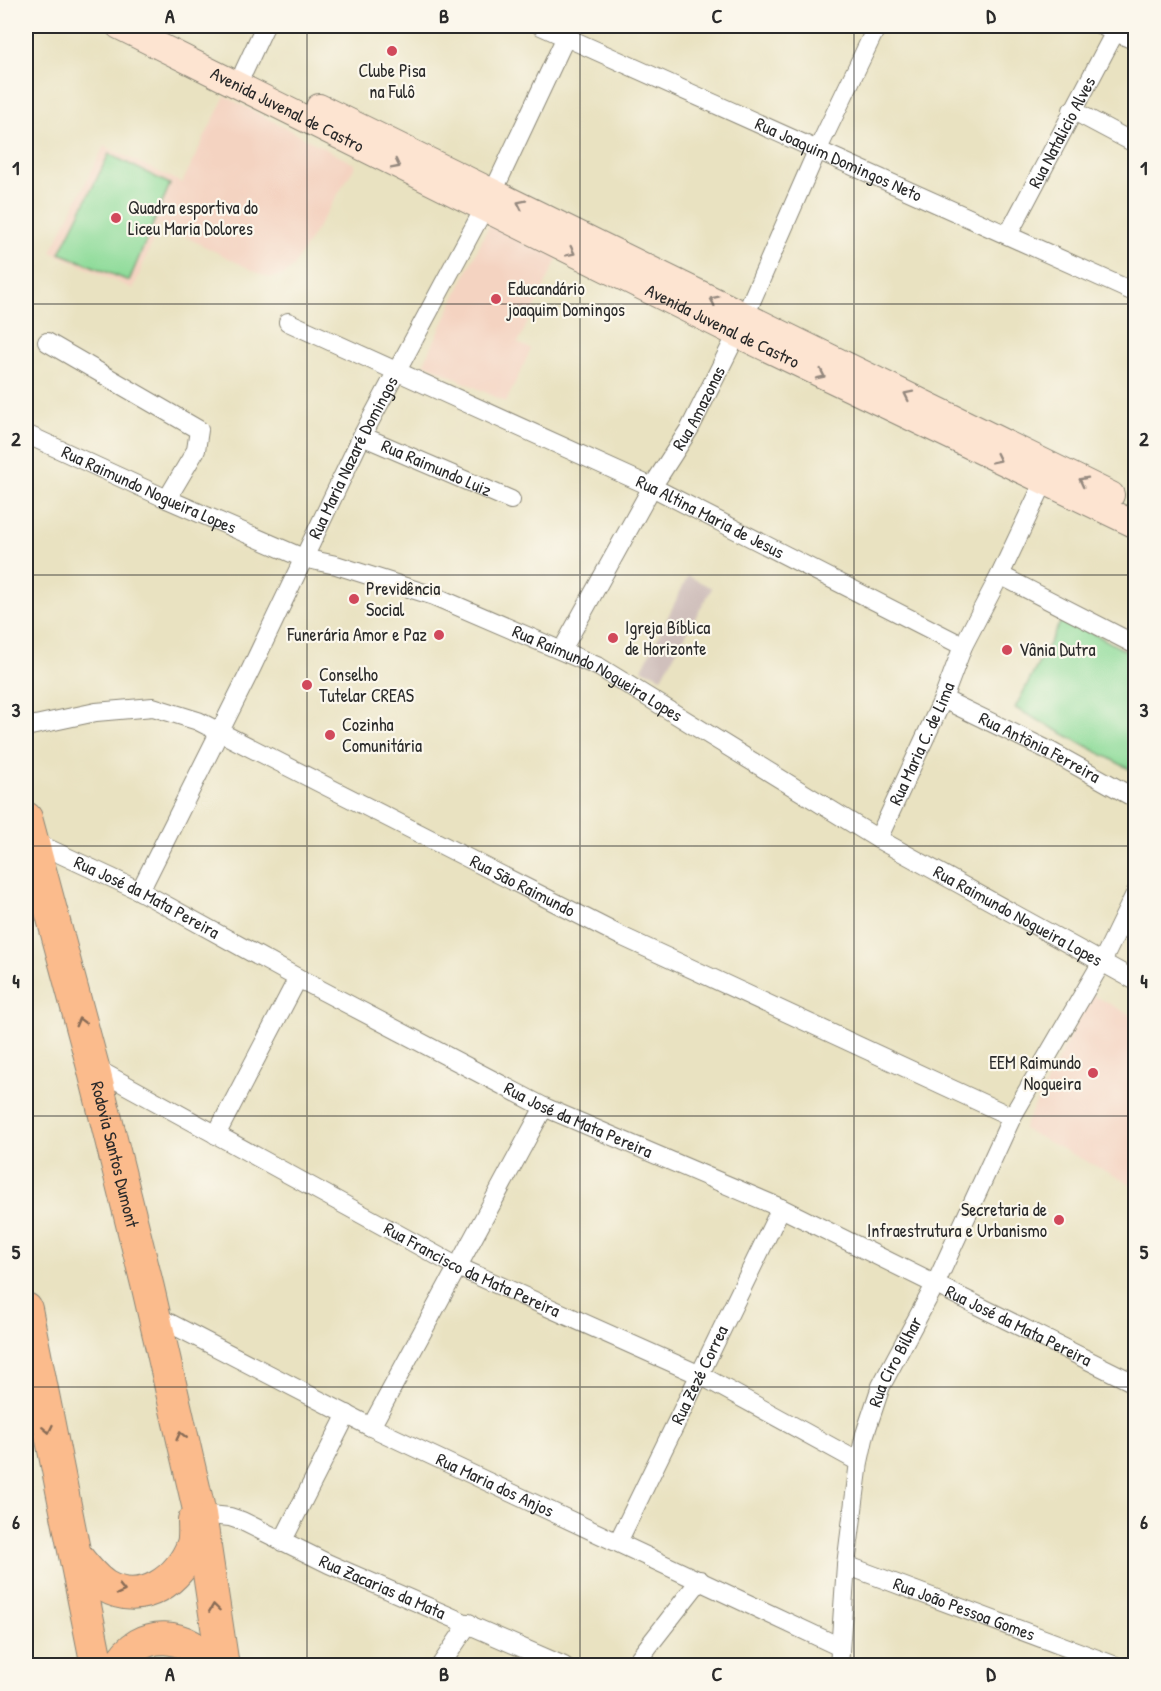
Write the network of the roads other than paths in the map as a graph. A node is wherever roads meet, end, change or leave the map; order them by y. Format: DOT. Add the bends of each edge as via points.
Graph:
graph roads {
  1 [pos="119,26"];
  2 [pos="157,26"];
  3 [pos="266,26"];
  4 [pos="541,26"];
  5 [pos="877,26"];
  6 [pos="1109,29"];
  7 [pos="568,31"];
  8 [pos="1136,41"];
  9 [pos="244,71"];
  10 [pos="1072,110"];
  11 [pos="1136,144"];
  12 [pos="817,151"];
  13 [pos="489,200"];
  14 [pos="1008,235"];
  15 [pos="1136,293"];
  16 [pos="288,322"];
  17 [pos="741,324"];
  18 [pos="48,342"];
  19 [pos="396,373"];
  20 [pos="26,434"];
  21 [pos="362,436"];
  22 [pos="1044,482"];
  23 [pos="652,487"];
  24 [pos="167,500"];
  25 [pos="511,500"];
  26 [pos="1136,507"];
  27 [pos="1136,525"];
  28 [pos="303,558"];
  29 [pos="1000,575"];
  30 [pos="1136,645"];
  31 [pos="963,646"];
  32 [pos="562,650"];
  33 [pos="943,699"];
  34 [pos="26,727"];
  35 [pos="218,732"];
  36 [pos="1136,799"];
  37 [pos="28,829"];
  38 [pos="878,839"];
  39 [pos="140,891"];
  40 [pos="1136,892"];
  41 [pos="1102,962"];
  42 [pos="298,978"];
  43 [pos="1136,981"];
  44 [pos="93,1067"];
  45 [pos="544,1107"];
  46 [pos="1012,1117"];
  47 [pos="216,1135"];
  48 [pos="781,1208"];
  49 [pos="458,1267"];
  50 [pos="935,1285"];
  51 [pos="26,1310"];
  52 [pos="154,1315"];
  53 [pos="700,1375"];
  54 [pos="1136,1384"];
  55 [pos="347,1414"];
  56 [pos="371,1426"];
  57 [pos="859,1462"];
  58 [pos="197,1503"];
  59 [pos="282,1542"];
  60 [pos="618,1542"];
  61 [pos="76,1556"];
  62 [pos="846,1566"];
  63 [pos="700,1580"];
  64 [pos="469,1623"];
  65 [pos="840,1647"];
  66 [pos="97,1665"];
  67 [pos="119,1665"];
  68 [pos="211,1665"];
  69 [pos="223,1665"];
  70 [pos="440,1665"];
  71 [pos="564,1665"];
  72 [pos="633,1665"];
  73 [pos="839,1665"];
  74 [pos="1116,1665"];
  1 -- 13 [label="street, Avenida Juvenal de Castro, one-way"];
  2 -- 9 [label="street, Avenida Juvenal de Castro"];
  3 -- 9 [label="street"];
  4 -- 7 [label="street, Rua Joaquim Domingos Neto"];
  5 -- 12 [label="street, Rua Amazonas"];
  6 -- 8 [label="street"];
  6 -- 10 [label="street, Rua Natalicio Alves"];
  7 -- 12 [label="street, Rua Joaquim Domingos Neto"];
  7 -- 13 [label="street, Rua Maria Nazaré Domingos"];
  9 -- 13 [label="street, Avenida Juvenal de Castro"];
  10 -- 11 [label="street"];
  10 -- 14 [label="street, Rua Natalicio Alves"];
  12 -- 14 [label="street, Rua Joaquim Domingos Neto"];
  12 -- 17 [label="street, Rua Amazonas"];
  13 -- 17 [label="street, Avenida Juvenal de Castro"];
  13 -- 19 [label="street, Rua Maria Nazaré Domingos"];
  14 -- 15 [label="street, Rua Joaquim Domingos Neto"];
  16 -- 19 [label="street, Rua Altina Maria de Jesus"];
  17 -- 22 [label="street, Avenida Juvenal de Castro, one-way"];
  17 -- 23 [label="street, Rua Amazonas" via="690,428"];
  26 -- 17 [label="street, Avenida Juvenal de Castro, one-way"];
  18 -- 24 [label="street" via="199,430 195,450"];
  19 -- 21 [label="street, Rua Maria Nazaré Domingos"];
  19 -- 23 [label="street, Rua Altina Maria de Jesus"];
  20 -- 24 [label="street, Rua Raimundo Nogueira Lopes"];
  21 -- 25 [label="street, Rua Raimundo Luiz"];
  21 -- 28 [label="street, Rua Maria Nazaré Domingos"];
  22 -- 27 [label="street, Avenida Juvenal de Castro"];
  22 -- 29 [label="street"];
  23 -- 31 [label="street, Rua Altina Maria de Jesus"];
  23 -- 32 [label="street, Rua Amazonas"];
  24 -- 28 [label="street, Rua Raimundo Nogueira Lopes"];
  28 -- 32 [label="street, Rua Raimundo Nogueira Lopes" via="336,564 435,596"];
  28 -- 35 [label="street, Rua Maria Nazaré Domingos"];
  29 -- 30 [label="street"];
  29 -- 31 [label="street"];
  31 -- 33 [label="street, Rua Maria C. de Lima"];
  32 -- 38 [label="street, Rua Raimundo Nogueira Lopes" via="615,675"];
  33 -- 36 [label="street, Rua Antônia Ferreira" via="1050,751"];
  33 -- 38 [label="street, Rua Maria C. de Lima"];
  34 -- 35 [label="street, Rua São Raimundo" via="96,712 153,707 198,721"];
  35 -- 39 [label="street, Rua Maria Nazaré Domingos"];
  35 -- 46 [label="street, Rua São Raimundo" via="621,936"];
  37 -- 39 [label="street, Rua José da Mata Pereira"];
  44 -- 37 [label="highway, Rodovia Santos Dumont, one-way"];
  38 -- 41 [label="street, Rua Raimundo Nogueira Lopes"];
  39 -- 42 [label="street, Rua José da Mata Pereira"];
  40 -- 41 [label="street, Rua Ciro Bilhar"];
  41 -- 43 [label="street, Rua Raimundo Nogueira Lopes"];
  41 -- 46 [label="street, Rua Ciro Bilhar"];
  42 -- 45 [label="street, Rua José da Mata Pereira"];
  42 -- 47 [label="street"];
  44 -- 47 [label="street, Rua Francisco da Mata Pereira"];
  44 -- 52 [label="highway, Rodovia Santos Dumont"];
  45 -- 48 [label="street, Rua José da Mata Pereira"];
  45 -- 49 [label="street"];
  46 -- 50 [label="street, Rua Ciro Bilhar"];
  47 -- 49 [label="street, Rua Francisco da Mata Pereira"];
  48 -- 50 [label="street, Rua José da Mata Pereira"];
  48 -- 53 [label="street, Rua Zezé Correa"];
  49 -- 53 [label="street, Rua Francisco da Mata Pereira"];
  49 -- 56 [label="street"];
  50 -- 54 [label="street, Rua José da Mata Pereira"];
  50 -- 57 [label="street, Rua Ciro Bilhar" via="881,1386"];
  51 -- 61 [label="highway, one-way"];
  52 -- 55 [label="street, Rua Maria dos Anjos"];
  58 -- 52 [label="highway, Rodovia Santos Dumont, one-way"];
  53 -- 57 [label="street, Rua Francisco da Mata Pereira"];
  53 -- 60 [label="street, Rua Zezé Correa"];
  55 -- 56 [label="street, Rua Maria dos Anjos"];
  55 -- 59 [label="street"];
  56 -- 60 [label="street, Rua Maria dos Anjos"];
  57 -- 62 [label="street, Rua Ciro Bilhar"];
  58 -- 59 [label="street, Rua Zacarias da Mata"];
  61 -- 58 [label="highway, one-way" via="106,1586 122,1592 140,1593 169,1581 183,1565 194,1542"];
  69 -- 58 [label="highway, one-way"];
  59 -- 64 [label="street, Rua Zacarias da Mata"];
  60 -- 63 [label="street, Rua Maria dos Anjos"];
  61 -- 66 [label="highway"];
  62 -- 65 [label="street, Rua Ciro Bilhar"];
  62 -- 74 [label="street, Rua João Pessoa Gomes"];
  63 -- 65 [label="street, Rua Maria dos Anjos"];
  63 -- 72 [label="street"];
  64 -- 70 [label="street"];
  64 -- 71 [label="street, Rua Zacarias da Mata"];
  65 -- 73 [label="street, Rua Ciro Bilhar"];
  67 -- 68 [label="highway" via="136,1646 164,1637 194,1647"];
}
